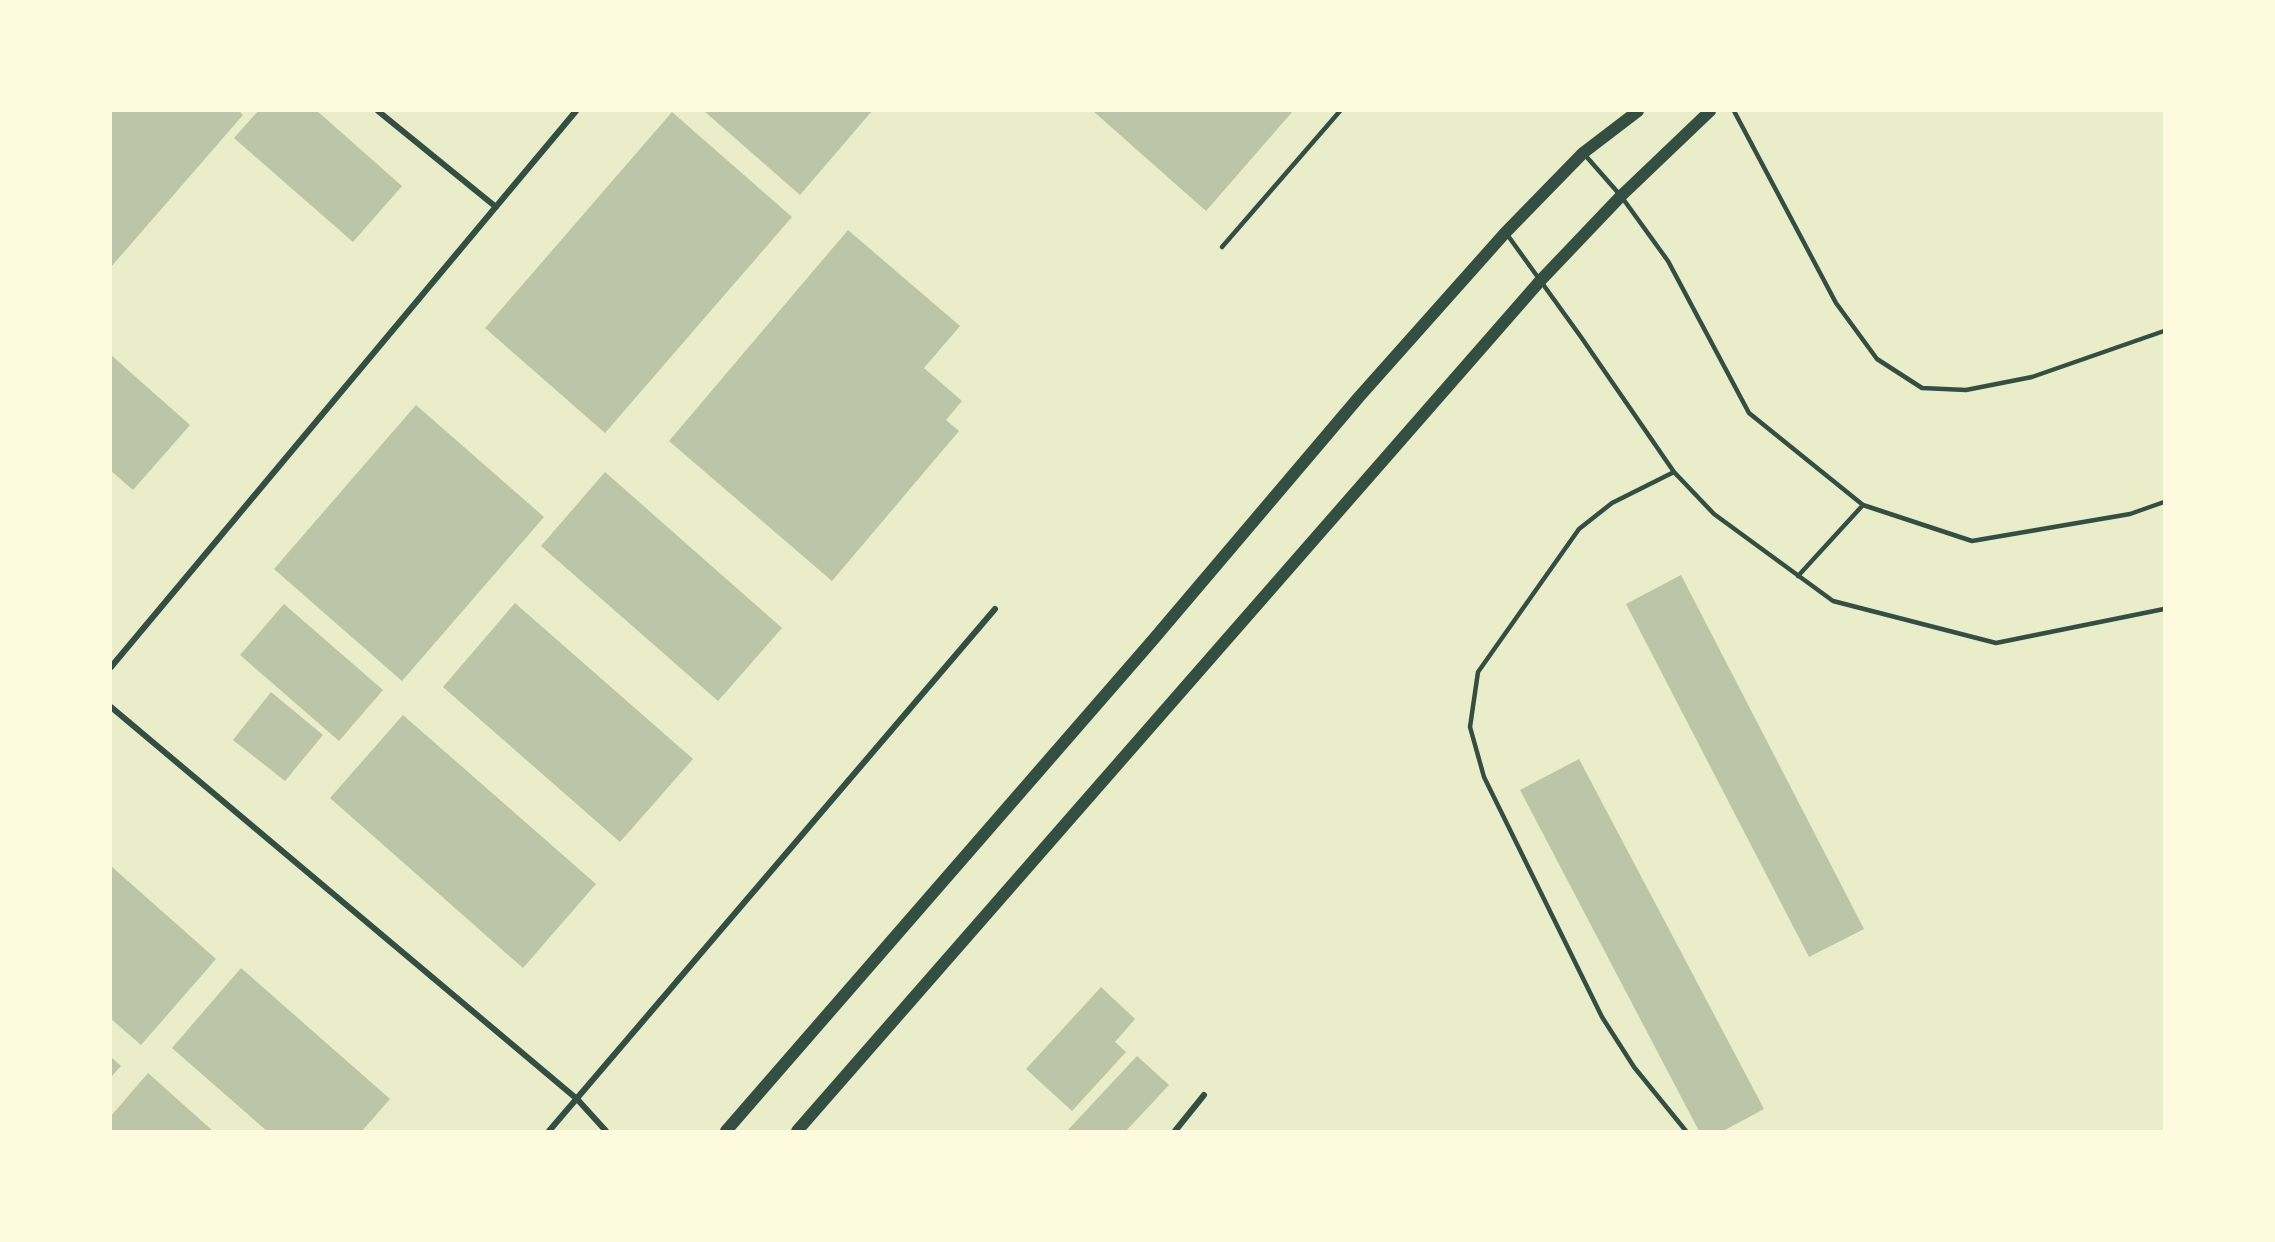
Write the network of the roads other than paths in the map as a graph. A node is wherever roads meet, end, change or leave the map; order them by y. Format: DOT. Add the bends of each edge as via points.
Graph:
graph roads {
  1 [pos="378,111"];
  2 [pos="576,111"];
  3 [pos="1340,111"];
  4 [pos="1638,111"];
  5 [pos="1710,111"];
  6 [pos="1734,111"];
  7 [pos="1583,153"];
  8 [pos="1621,196"];
  9 [pos="496,207"];
  10 [pos="1505,233"];
  11 [pos="1222,247"];
  12 [pos="1540,281"];
  13 [pos="2164,331"];
  14 [pos="1674,472"];
  15 [pos="2164,502"];
  16 [pos="1863,505"];
  17 [pos="1798,576"];
  18 [pos="995,609"];
  19 [pos="2164,609"];
  20 [pos="111,667"];
  21 [pos="111,707"];
  22 [pos="1204,1095"];
  23 [pos="576,1100"];
  24 [pos="549,1131"];
  25 [pos="606,1131"];
  26 [pos="726,1131"];
  27 [pos="797,1131"];
  28 [pos="1175,1131"];
  29 [pos="1686,1131"];
  1 -- 9 [label="street"];
  2 -- 9 [label="street"];
  3 -- 11 [label="lane"];
  4 -- 7 [label="main road"];
  5 -- 8 [label="main road"];
  6 -- 13 [label="lane" via="1836,303 1877,359 1922,388 1966,390 2032,377"];
  7 -- 8 [label="lane"];
  7 -- 10 [label="main road"];
  8 -- 12 [label="main road"];
  8 -- 16 [label="lane" via="1668,261 1749,413"];
  9 -- 20 [label="street"];
  10 -- 12 [label="lane"];
  10 -- 26 [label="main road"];
  12 -- 14 [label="lane"];
  12 -- 27 [label="main road"];
  14 -- 17 [label="lane" via="1714,514"];
  14 -- 29 [label="lane" via="1612,503 1579,530 1478,672 1470,727 1484,777 1602,1017 1634,1067"];
  15 -- 16 [label="lane" via="2130,514 1972,541"];
  16 -- 17 [label="lane"];
  17 -- 19 [label="lane" via="1833,601 1996,643"];
  18 -- 23 [label="street"];
  21 -- 23 [label="street"];
  22 -- 28 [label="street"];
  23 -- 24 [label="street"];
  23 -- 25 [label="street"];
}
